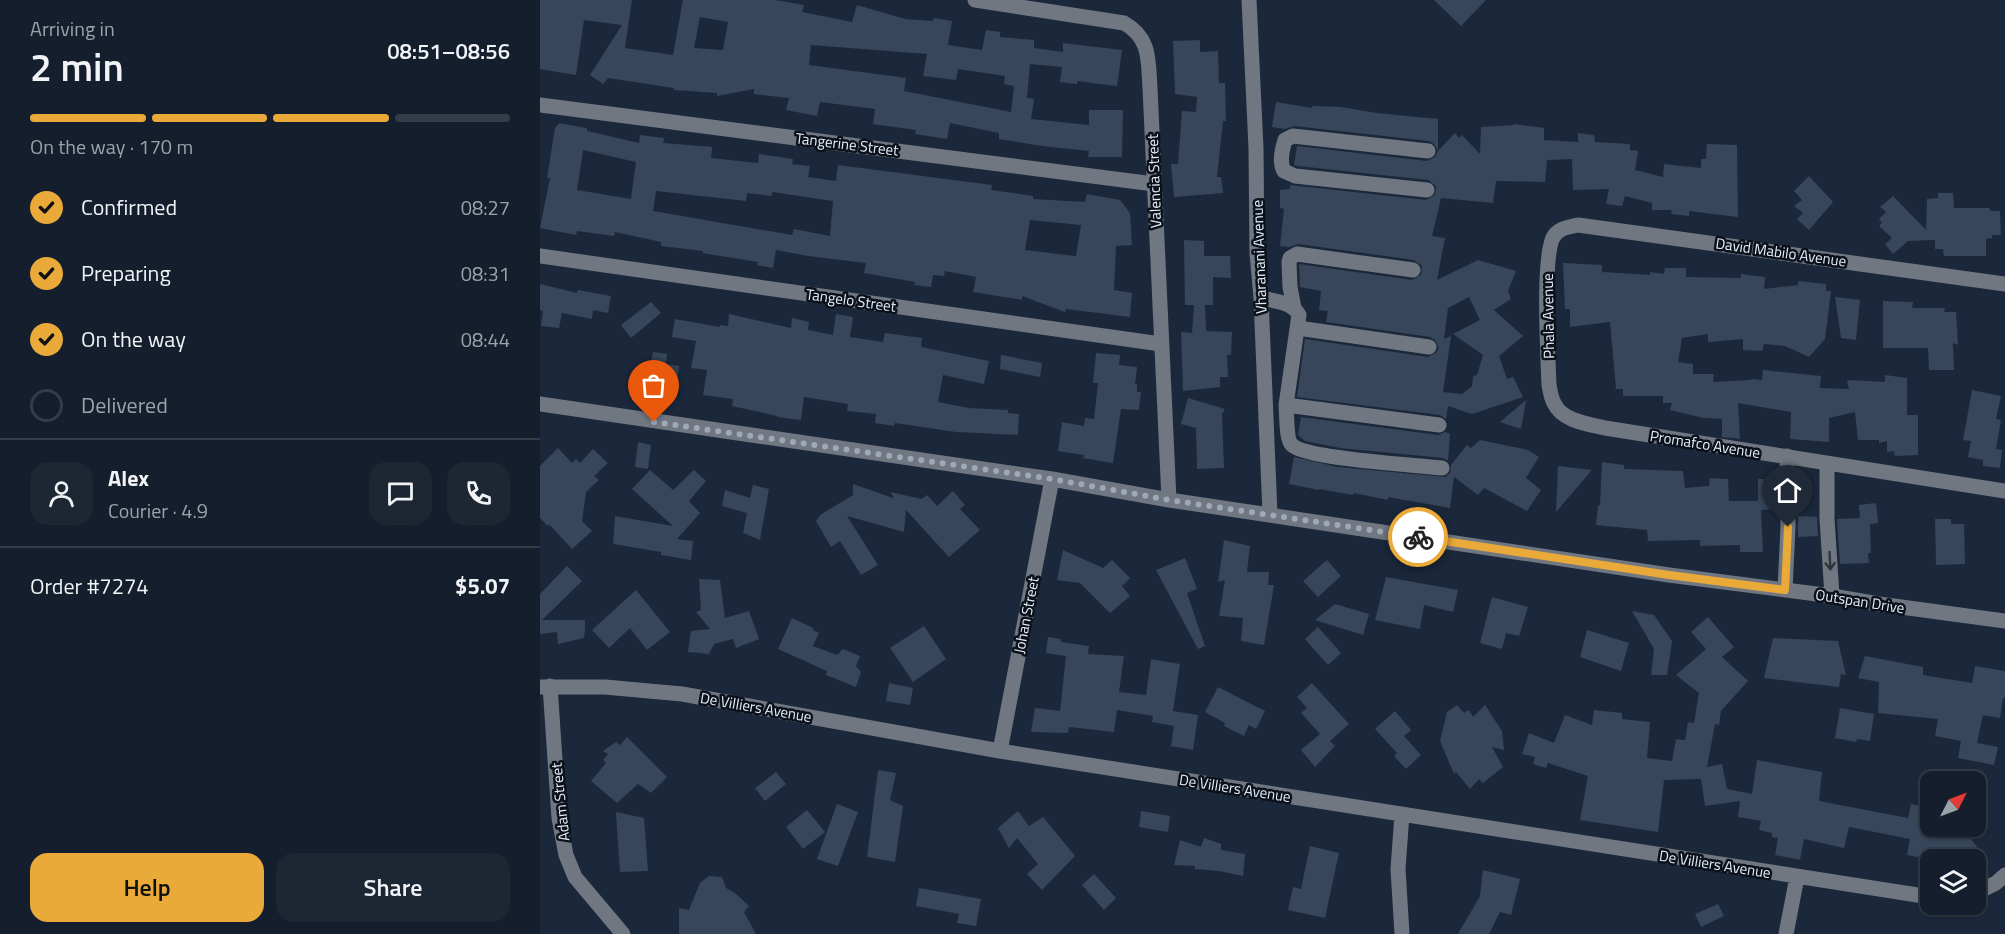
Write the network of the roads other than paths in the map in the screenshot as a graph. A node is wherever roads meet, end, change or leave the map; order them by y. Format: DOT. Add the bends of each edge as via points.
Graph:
graph roads {
  1 [pos="975,0"];
  2 [pos="1249,0"];
  3 [pos="540,105"];
  4 [pos="1256,148"];
  5 [pos="1282,148"];
  6 [pos="1428,151"];
  7 [pos="1154,184"];
  8 [pos="1427,190"];
  9 [pos="1558,231"];
  10 [pos="540,256"];
  11 [pos="1413,270"];
  12 [pos="2005,284"];
  13 [pos="1261,298"];
  14 [pos="1294,308"];
  15 [pos="1298,328"];
  16 [pos="1161,344"];
  17 [pos="1429,347"];
  18 [pos="540,404"];
  19 [pos="1554,404"];
  20 [pos="1286,405"];
  21 [pos="1439,425"];
  22 [pos="1787,456"];
  23 [pos="1827,463"];
  24 [pos="1442,468"];
  25 [pos="1052,479"];
  26 [pos="2005,490"];
  27 [pos="1169,500"];
  28 [pos="1270,514"];
  29 [pos="1785,590"];
  30 [pos="1832,596"];
  31 [pos="2005,621"];
  32 [pos="545,686"];
  33 [pos="1000,751"];
  34 [pos="1402,814"];
  35 [pos="2005,875"];
  36 [pos="1797,876"];
  37 [pos="1986,888"];
  38 [pos="1920,895"];
  39 [pos="621,933"];
  40 [pos="1402,934"];
  41 [pos="1786,934"];
  1 -- 7 [label="street, Valencia Street" via="1124,23 1138,32 1148,62"];
  2 -- 4 [label="street, Vharanani Avenue"];
  3 -- 7 [label="street, Tangerine Street"];
  4 -- 5 [label="street"];
  4 -- 13 [label="street, Vharanani Avenue"];
  5 -- 6 [label="street" via="1287,138 1293,136"];
  5 -- 8 [label="street" via="1282,168 1295,176"];
  7 -- 16 [label="street, Valencia Street"];
  9 -- 12 [label="street, David Mabilo Avenue" via="1578,225 1604,227"];
  9 -- 19 [label="street, Phala Avenue" via="1552,238 1547,264 1549,385"];
  10 -- 16 [label="street, Tangelo Street"];
  11 -- 14 [label="street" via="1297,254 1289,262"];
  13 -- 14 [label="street"];
  13 -- 28 [label="street, Vharanani Avenue"];
  14 -- 15 [label="street" via="1299,315"];
  15 -- 17 [label="street"];
  15 -- 20 [label="street"];
  16 -- 27 [label="street, Valencia Street"];
  18 -- 25 [label="street, Outspan Drive"];
  19 -- 22 [label="street, Promafco Avenue" via="1571,419 1605,428"];
  20 -- 21 [label="street"];
  20 -- 24 [label="street" via="1293,447 1324,456"];
  22 -- 23 [label="street, Promafco Avenue"];
  22 -- 29 [label="street"];
  23 -- 26 [label="street, Promafco Avenue"];
  23 -- 30 [label="street, one-way"];
  25 -- 27 [label="street, Outspan Drive"];
  25 -- 33 [label="street, Johan Street"];
  27 -- 28 [label="street, Outspan Drive"];
  28 -- 29 [label="street, Outspan Drive"];
  29 -- 30 [label="street, Outspan Drive"];
  30 -- 31 [label="street, Outspan Drive"];
  32 -- 33 [label="street, De Villiers Avenue" via="682,694"];
  32 -- 39 [label="street, Adam Street" via="566,855 575,877"];
  33 -- 34 [label="street, De Villiers Avenue"];
  34 -- 36 [label="street, De Villiers Avenue"];
  34 -- 40 [label="street" via="1398,869"];
  35 -- 37 [label="street"];
  36 -- 38 [label="street, De Villiers Avenue"];
  36 -- 41 [label="street"];
}
